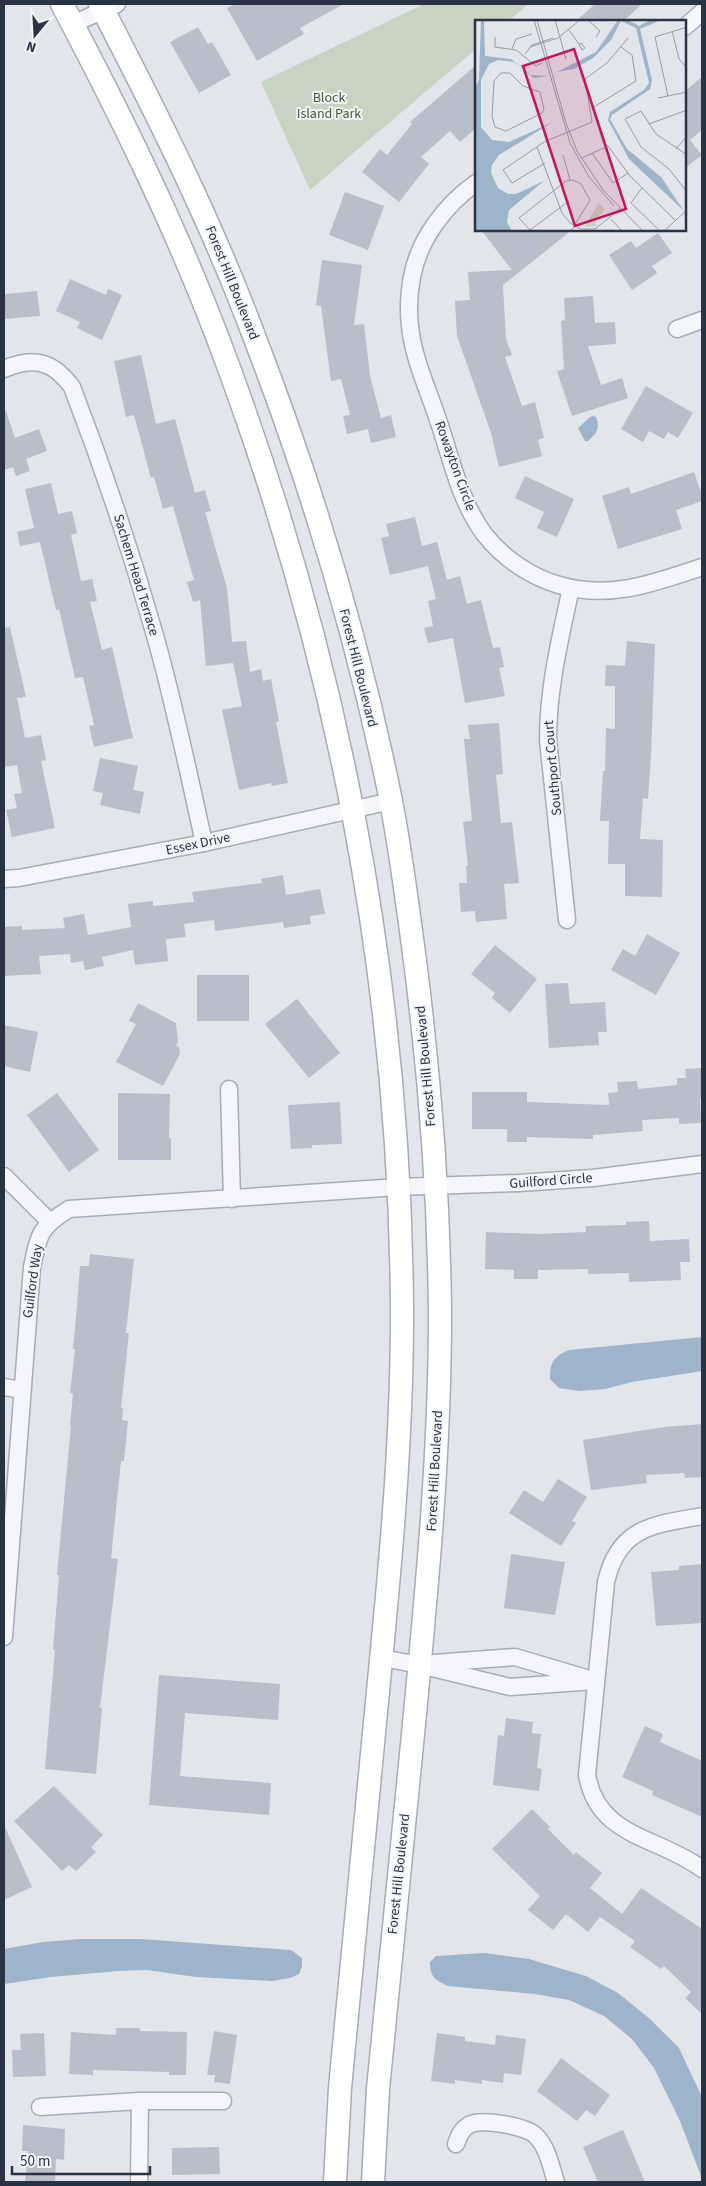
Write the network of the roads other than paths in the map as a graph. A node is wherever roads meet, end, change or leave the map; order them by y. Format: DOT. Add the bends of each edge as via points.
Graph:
graph roads {
  1 [pos="62,4"];
  2 [pos="107,6"];
  3 [pos="702,12"];
  4 [pos="73,24"];
  5 [pos="686,26"];
  6 [pos="475,184"];
  7 [pos="702,320"];
  8 [pos="677,328"];
  9 [pos="4,369"];
  10 [pos="702,567"];
  11 [pos="571,588"];
  12 [pos="391,801"];
  13 [pos="353,810"];
  14 [pos="204,843"];
  15 [pos="4,879"];
  16 [pos="567,920"];
  17 [pos="229,1089"];
  18 [pos="702,1164"];
  19 [pos="4,1176"];
  20 [pos="437,1186"];
  21 [pos="398,1187"];
  22 [pos="232,1199"];
  23 [pos="49,1222"];
  24 [pos="4,1387"];
  25 [pos="22,1390"];
  26 [pos="702,1516"];
  27 [pos="4,1637"];
  28 [pos="382,1658"];
  29 [pos="420,1664"];
  30 [pos="595,1681"];
  31 [pos="702,1869"];
  32 [pos="140,2101"];
  33 [pos="223,2101"];
  34 [pos="40,2107"];
  35 [pos="456,2144"];
  36 [pos="139,2182"];
  37 [pos="335,2182"];
  38 [pos="373,2182"];
  39 [pos="556,2182"];
  1 -- 4 [label="main road"];
  2 -- 4 [label="street"];
  2 -- 12 [label="main road, Forest Hill Boulevard" via="212,232 290,433 327,548"];
  3 -- 5 [label="street"];
  4 -- 13 [label="main road" via="129,133 174,231 252,432 289,548 321,665"];
  6 -- 11 [label="street, Rowayton Circle" via="438,219 415,264 409,302 415,351 461,491 486,536 513,562 534,575"];
  7 -- 8 [label="street"];
  9 -- 14 [label="street, Sachem Head Terrace" via="26,362 40,362 58,371 72,387 122,527 156,640"];
  10 -- 11 [label="street, Rowayton Circle" via="637,588 612,592"];
  11 -- 16 [label="street, Southport Court" via="552,672 548,713"];
  12 -- 13 [label="street, Essex Drive"];
  12 -- 20 [label="main road, Forest Hill Boulevard" via="425,1040"];
  13 -- 14 [label="street, Essex Drive"];
  13 -- 21 [label="main road" via="372,918 387,1039"];
  14 -- 15 [label="street, Essex Drive"];
  17 -- 22 [label="street"];
  18 -- 20 [label="street, Guilford Circle" via="593,1178"];
  19 -- 23 [label="street"];
  20 -- 21 [label="street, Guilford Circle"];
  20 -- 29 [label="main road, Forest Hill Boulevard" via="438,1414"];
  21 -- 22 [label="street, Guilford Way"];
  21 -- 28 [label="main road" via="402,1313 400,1413"];
  22 -- 23 [label="street, Guilford Way" via="70,1209"];
  23 -- 25 [label="street, Guilford Way" via="37,1244 32,1267"];
  24 -- 25 [label="street"];
  25 -- 27 [label="street, Guilford Way"];
  26 -- 30 [label="street" via="641,1530 630,1537 614,1556 606,1582"];
  28 -- 29 [label="street"];
  28 -- 37 [label="main road" via="340,2088"];
  29 -- 30 [label="street" via="510,1687"];
  29 -- 30 [label="street" via="516,1657"];
  29 -- 38 [label="main road, Forest Hill Boulevard" via="378,2088"];
  30 -- 31 [label="street" via="586,1762 593,1799 608,1819 619,1827 659,1844"];
  32 -- 33 [label="street"];
  32 -- 34 [label="street"];
  32 -- 36 [label="street"];
  35 -- 39 [label="street" via="461,2131 471,2124 512,2124 524,2128 544,2145"];
}
